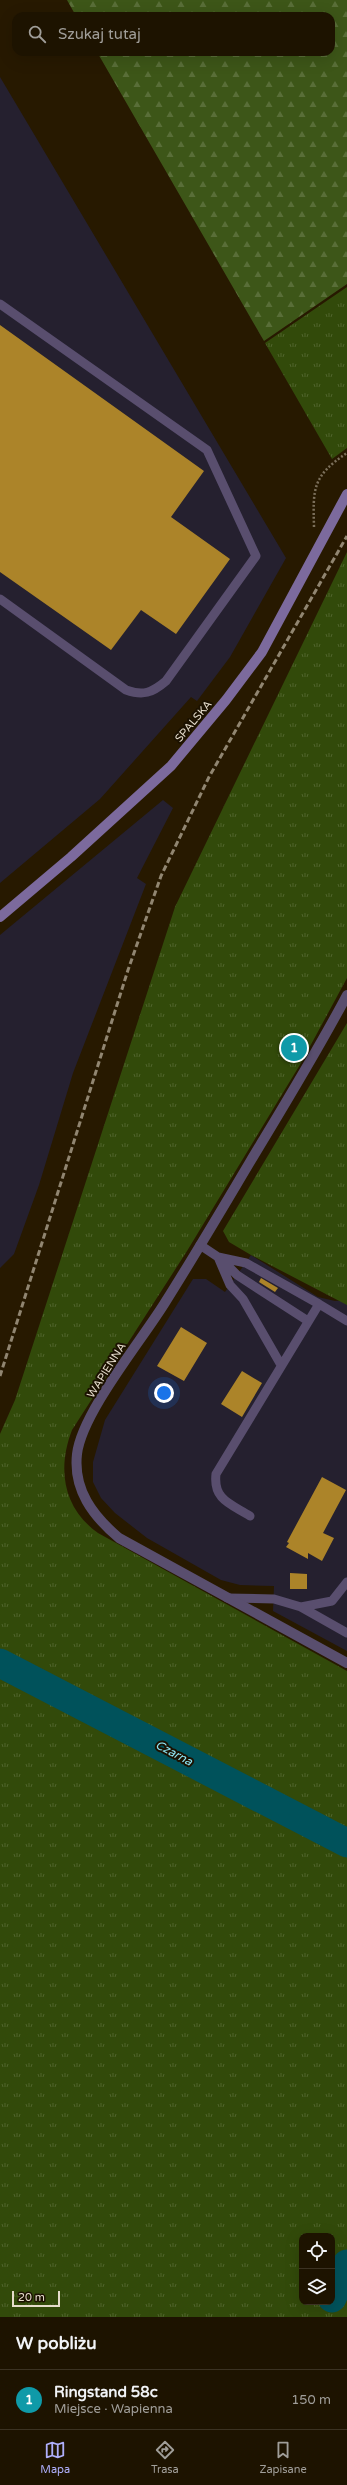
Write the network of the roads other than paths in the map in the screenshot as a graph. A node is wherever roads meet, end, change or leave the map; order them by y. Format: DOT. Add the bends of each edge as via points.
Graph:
graph roads {
  1 [pos="0,304"];
  2 [pos="347,495"];
  3 [pos="0,599"];
  4 [pos="0,917"];
  5 [pos="347,995"];
  6 [pos="200,1245"];
  7 [pos="218,1257"];
  8 [pos="319,1304"];
  9 [pos="308,1321"];
  10 [pos="347,1321"];
  11 [pos="281,1365"];
  12 [pos="250,1516"];
  13 [pos="347,1582"];
  14 [pos="226,1598"];
  15 [pos="301,1607"];
  16 [pos="347,1633"];
  17 [pos="347,1663"];
  1 -- 3 [label="lane" via="207,450 256,556 166,681 154,691 139,695 126,690"];
  2 -- 4 [label="street, SPALSKA" via="262,652 226,700 171,766 71,857"];
  5 -- 6 [label="street, WAPIENNA" via="322,1042"];
  6 -- 7 [label="lane"];
  6 -- 14 [label="street, WAPIENNA" via="91,1417 77,1452 76,1472 86,1502 103,1525 119,1538"];
  7 -- 8 [label="lane" via="246,1263"];
  7 -- 9 [label="lane" via="237,1275"];
  7 -- 11 [label="lane" via="230,1285 243,1299"];
  8 -- 9 [label="lane"];
  8 -- 10 [label="lane"];
  9 -- 11 [label="lane"];
  11 -- 12 [label="lane" via="216,1474 216,1491 221,1498"];
  13 -- 15 [label="lane" via="332,1601"];
  14 -- 15 [label="lane" via="274,1599"];
  14 -- 17 [label="street, WAPIENNA"];
  15 -- 16 [label="lane"];
}
